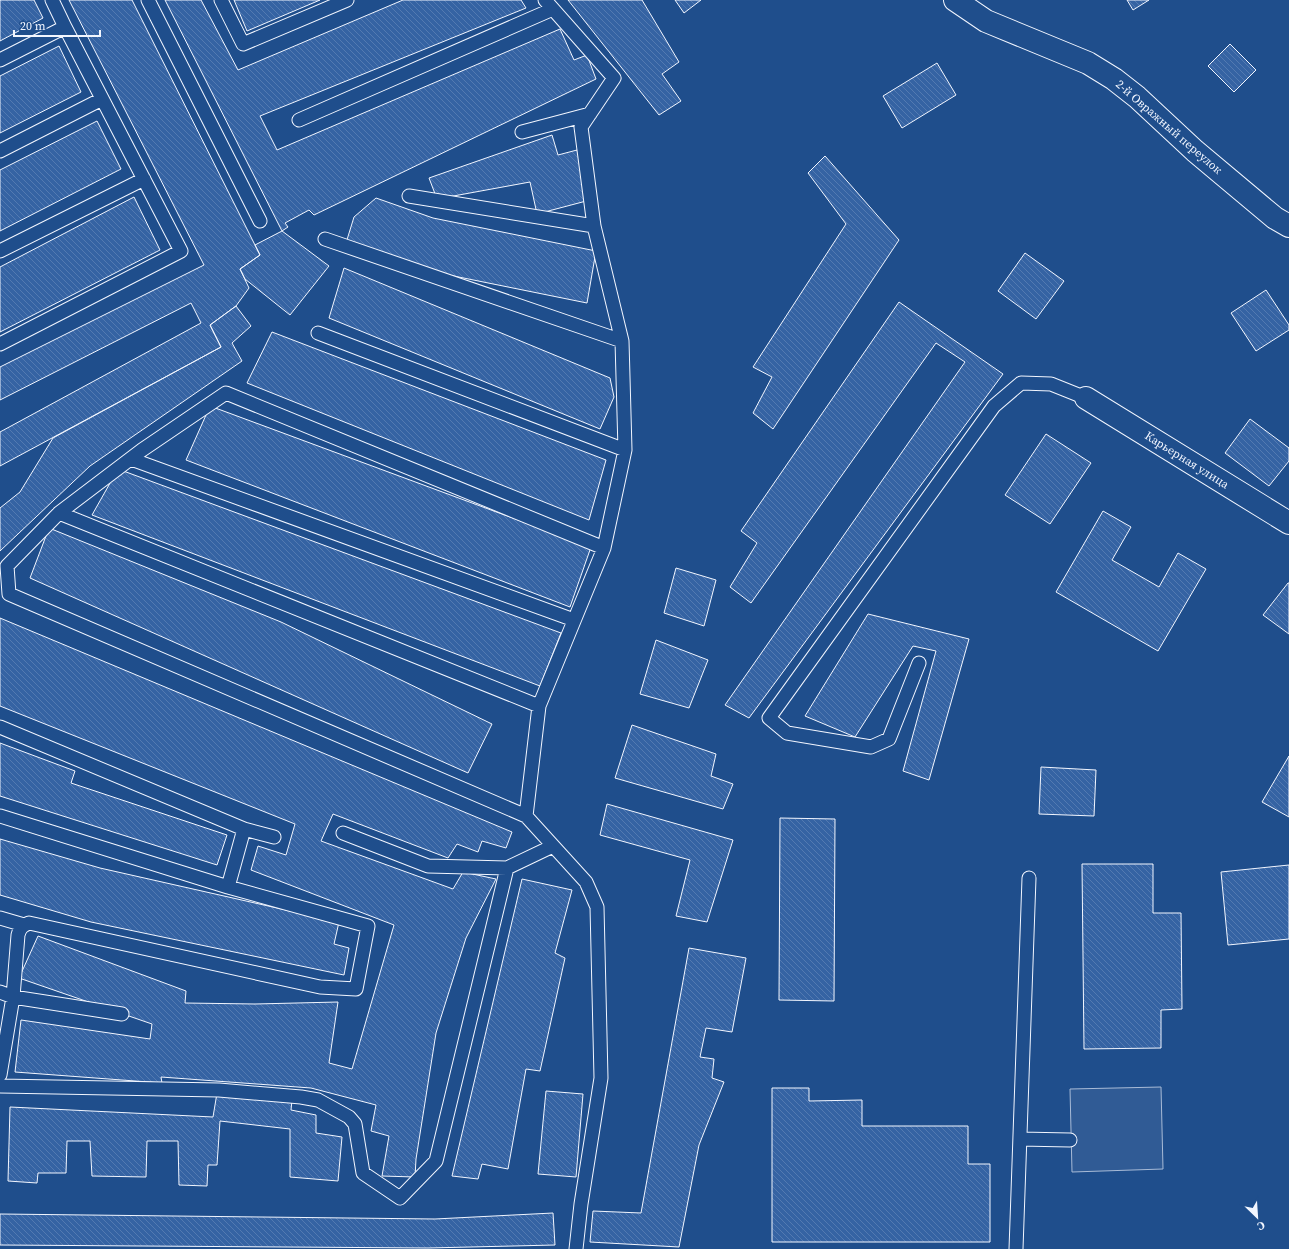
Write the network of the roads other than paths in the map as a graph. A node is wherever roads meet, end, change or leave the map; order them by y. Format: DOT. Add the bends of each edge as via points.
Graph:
graph roads {
  1 [pos="52,0"];
  2 [pos="148,0"];
  3 [pos="221,0"];
  4 [pos="347,0"];
  5 [pos="955,0"];
  6 [pos="549,5"];
  7 [pos="65,27"];
  8 [pos="0,60"];
  9 [pos="102,99"];
  10 [pos="590,114"];
  11 [pos="299,120"];
  12 [pos="522,132"];
  13 [pos="0,151"];
  14 [pos="144,179"];
  15 [pos="409,196"];
  16 [pos="260,221"];
  17 [pos="594,226"];
  18 [pos="1289,226"];
  19 [pos="325,239"];
  20 [pos="0,251"];
  21 [pos="318,333"];
  22 [pos="622,341"];
  23 [pos="0,344"];
  24 [pos="1086,398"];
  25 [pos="625,450"];
  26 [pos="131,459"];
  27 [pos="59,513"];
  28 [pos="1289,523"];
  29 [pos="604,548"];
  30 [pos="574,620"];
  31 [pos="919,663"];
  32 [pos="539,706"];
  33 [pos="0,727"];
  34 [pos="0,816"];
  35 [pos="526,816"];
  36 [pos="244,829"];
  37 [pos="343,833"];
  38 [pos="274,837"];
  39 [pos="553,846"];
  40 [pos="507,868"];
  41 [pos="1029,878"];
  42 [pos="228,887"];
  43 [pos="0,918"];
  44 [pos="24,925"];
  45 [pos="0,992"];
  46 [pos="13,997"];
  47 [pos="122,1014"];
  48 [pos="0,1075"];
  49 [pos="0,1086"];
  50 [pos="1020,1139"];
  51 [pos="1070,1140"];
  52 [pos="576,1249"];
  53 [pos="1016,1249"];
  1 -- 7 [label="lane"];
  2 -- 16 [label="lane"];
  3 -- 4 [label="lane" via="243,44"];
  5 -- 18 [label="street, 2-й Овражный переулок" via="986,21 1088,63 1114,79 1195,151 1275,218"];
  6 -- 10 [label="lane" via="614,78"];
  6 -- 11 [label="lane"];
  7 -- 8 [label="lane"];
  7 -- 9 [label="lane"];
  9 -- 13 [label="lane"];
  9 -- 14 [label="lane"];
  10 -- 12 [label="lane"];
  10 -- 17 [label="lane" via="581,127"];
  14 -- 20 [label="lane"];
  14 -- 23 [label="lane" via="182,252"];
  15 -- 17 [label="lane"];
  17 -- 22 [label="lane"];
  19 -- 22 [label="lane"];
  21 -- 25 [label="lane"];
  22 -- 25 [label="lane"];
  24 -- 28 [label="street, Карьерная улица"];
  24 -- 31 [label="lane" via="1051,384 1021,383 994,406 769,718 787,733 871,747 889,739"];
  25 -- 29 [label="lane"];
  26 -- 27 [label="lane"];
  26 -- 29 [label="lane" via="226,393"];
  26 -- 30 [label="lane"];
  27 -- 32 [label="lane"];
  27 -- 35 [label="lane" via="7,566 8,594"];
  29 -- 30 [label="lane"];
  30 -- 32 [label="lane"];
  32 -- 35 [label="lane"];
  33 -- 36 [label="lane"];
  34 -- 42 [label="lane"];
  35 -- 39 [label="lane"];
  36 -- 38 [label="lane"];
  36 -- 42 [label="lane"];
  37 -- 40 [label="lane" via="428,866"];
  39 -- 40 [label="lane"];
  39 -- 52 [label="lane" via="586,882 597,906 601,1078"];
  40 -- 49 [label="lane" via="436,1161 400,1198 363,1174 355,1124 349,1117 318,1100 302,1096 218,1090"];
  41 -- 50 [label="lane"];
  42 -- 44 [label="lane" via="368,926 356,989 320,987 29,923"];
  43 -- 44 [label="lane"];
  44 -- 46 [label="lane" via="18,935"];
  45 -- 46 [label="lane"];
  46 -- 47 [label="lane"];
  46 -- 48 [label="lane"];
  50 -- 51 [label="lane"];
  50 -- 53 [label="lane"];
}
